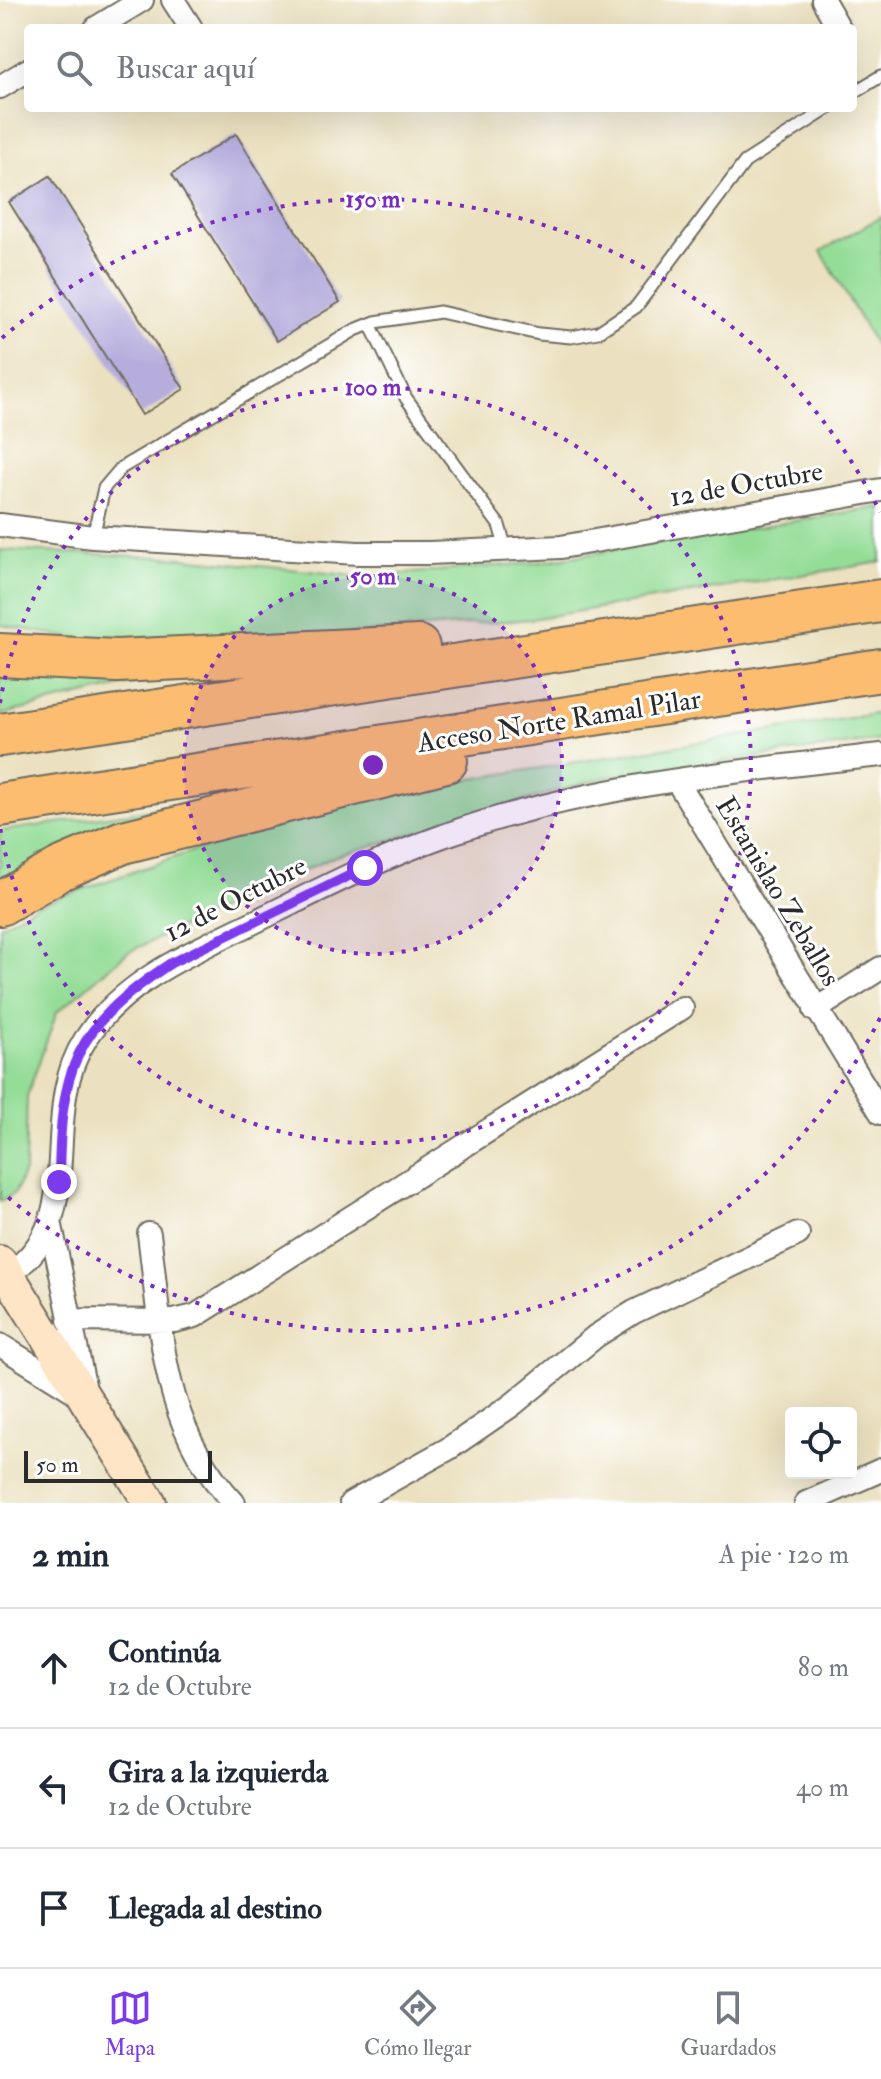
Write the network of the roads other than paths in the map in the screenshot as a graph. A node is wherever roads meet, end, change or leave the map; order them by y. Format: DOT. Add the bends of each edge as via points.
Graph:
graph roads {
  1 [pos="142,0"];
  2 [pos="173,0"];
  3 [pos="823,0"];
  4 [pos="103,24"];
  5 [pos="188,24"];
  6 [pos="837,24"];
  7 [pos="24,72"];
  8 [pos="881,76"];
  9 [pos="0,87"];
  10 [pos="857,91"];
  11 [pos="823,112"];
  12 [pos="370,324"];
  13 [pos="881,490"];
  14 [pos="0,525"];
  15 [pos="93,537"];
  16 [pos="506,549"];
  17 [pos="881,584"];
  18 [pos="881,601"];
  19 [pos="642,637"];
  20 [pos="0,655"];
  21 [pos="881,670"];
  22 [pos="881,678"];
  23 [pos="769,688"];
  24 [pos="687,700"];
  25 [pos="0,735"];
  26 [pos="881,755"];
  27 [pos="677,781"];
  28 [pos="0,805"];
  29 [pos="0,904"];
  30 [pos="881,968"];
  31 [pos="682,1008"];
  32 [pos="815,1010"];
  33 [pos="881,1113"];
  34 [pos="51,1226"];
  35 [pos="149,1234"];
  36 [pos="798,1234"];
  37 [pos="3,1272"];
  38 [pos="69,1320"];
  39 [pos="160,1320"];
  40 [pos="0,1345"];
  41 [pos="87,1400"];
  42 [pos="881,1470"];
  43 [pos="150,1503"];
  44 [pos="234,1503"];
  45 [pos="351,1503"];
  46 [pos="806,1503"];
  1 -- 4 [label="street"];
  2 -- 5 [label="street"];
  3 -- 6 [label="street"];
  7 -- 9 [label="street"];
  8 -- 10 [label="lane"];
  11 -- 12 [label="lane" via="745,162 636,307 598,332 571,337 539,334 440,312"];
  12 -- 15 [label="lane" via="121,468 104,488"];
  12 -- 16 [label="lane" via="406,398 499,525"];
  13 -- 16 [label="street, 12 de Octubre" via="561,547"];
  14 -- 15 [label="street, 12 de Octubre"];
  15 -- 16 [label="street, 12 de Octubre" via="358,553"];
  17 -- 19 [label="highway"];
  18 -- 19 [label="highway"];
  19 -- 20 [label="highway" via="117,661"];
  19 -- 25 [label="highway"];
  21 -- 23 [label="highway, Acceso Norte Ramal Pilar"];
  22 -- 23 [label="highway"];
  23 -- 24 [label="highway, Acceso Norte Ramal Pilar"];
  24 -- 28 [label="highway, Acceso Norte Ramal Pilar"];
  24 -- 29 [label="highway" via="123,842 60,869"];
  26 -- 27 [label="street, 12 de Octubre"];
  27 -- 32 [label="street, Estanislao Zeballos"];
  27 -- 34 [label="street, 12 de Octubre" via="510,815 444,836 365,868 144,981 97,1023 71,1067 62,1106"];
  30 -- 32 [label="street"];
  31 -- 39 [label="street" via="195,1316"];
  32 -- 33 [label="street, Estanislao Zeballos"];
  34 -- 37 [label="street, 12 de Octubre" via="34,1252"];
  34 -- 38 [label="street"];
  35 -- 39 [label="street"];
  36 -- 45 [label="street" via="634,1312 448,1449"];
  37 -- 41 [label="street"];
  38 -- 39 [label="street"];
  38 -- 41 [label="street"];
  39 -- 44 [label="street" via="179,1417 200,1464"];
  40 -- 41 [label="street"];
  41 -- 43 [label="street"];
  42 -- 46 [label="street"];
}
